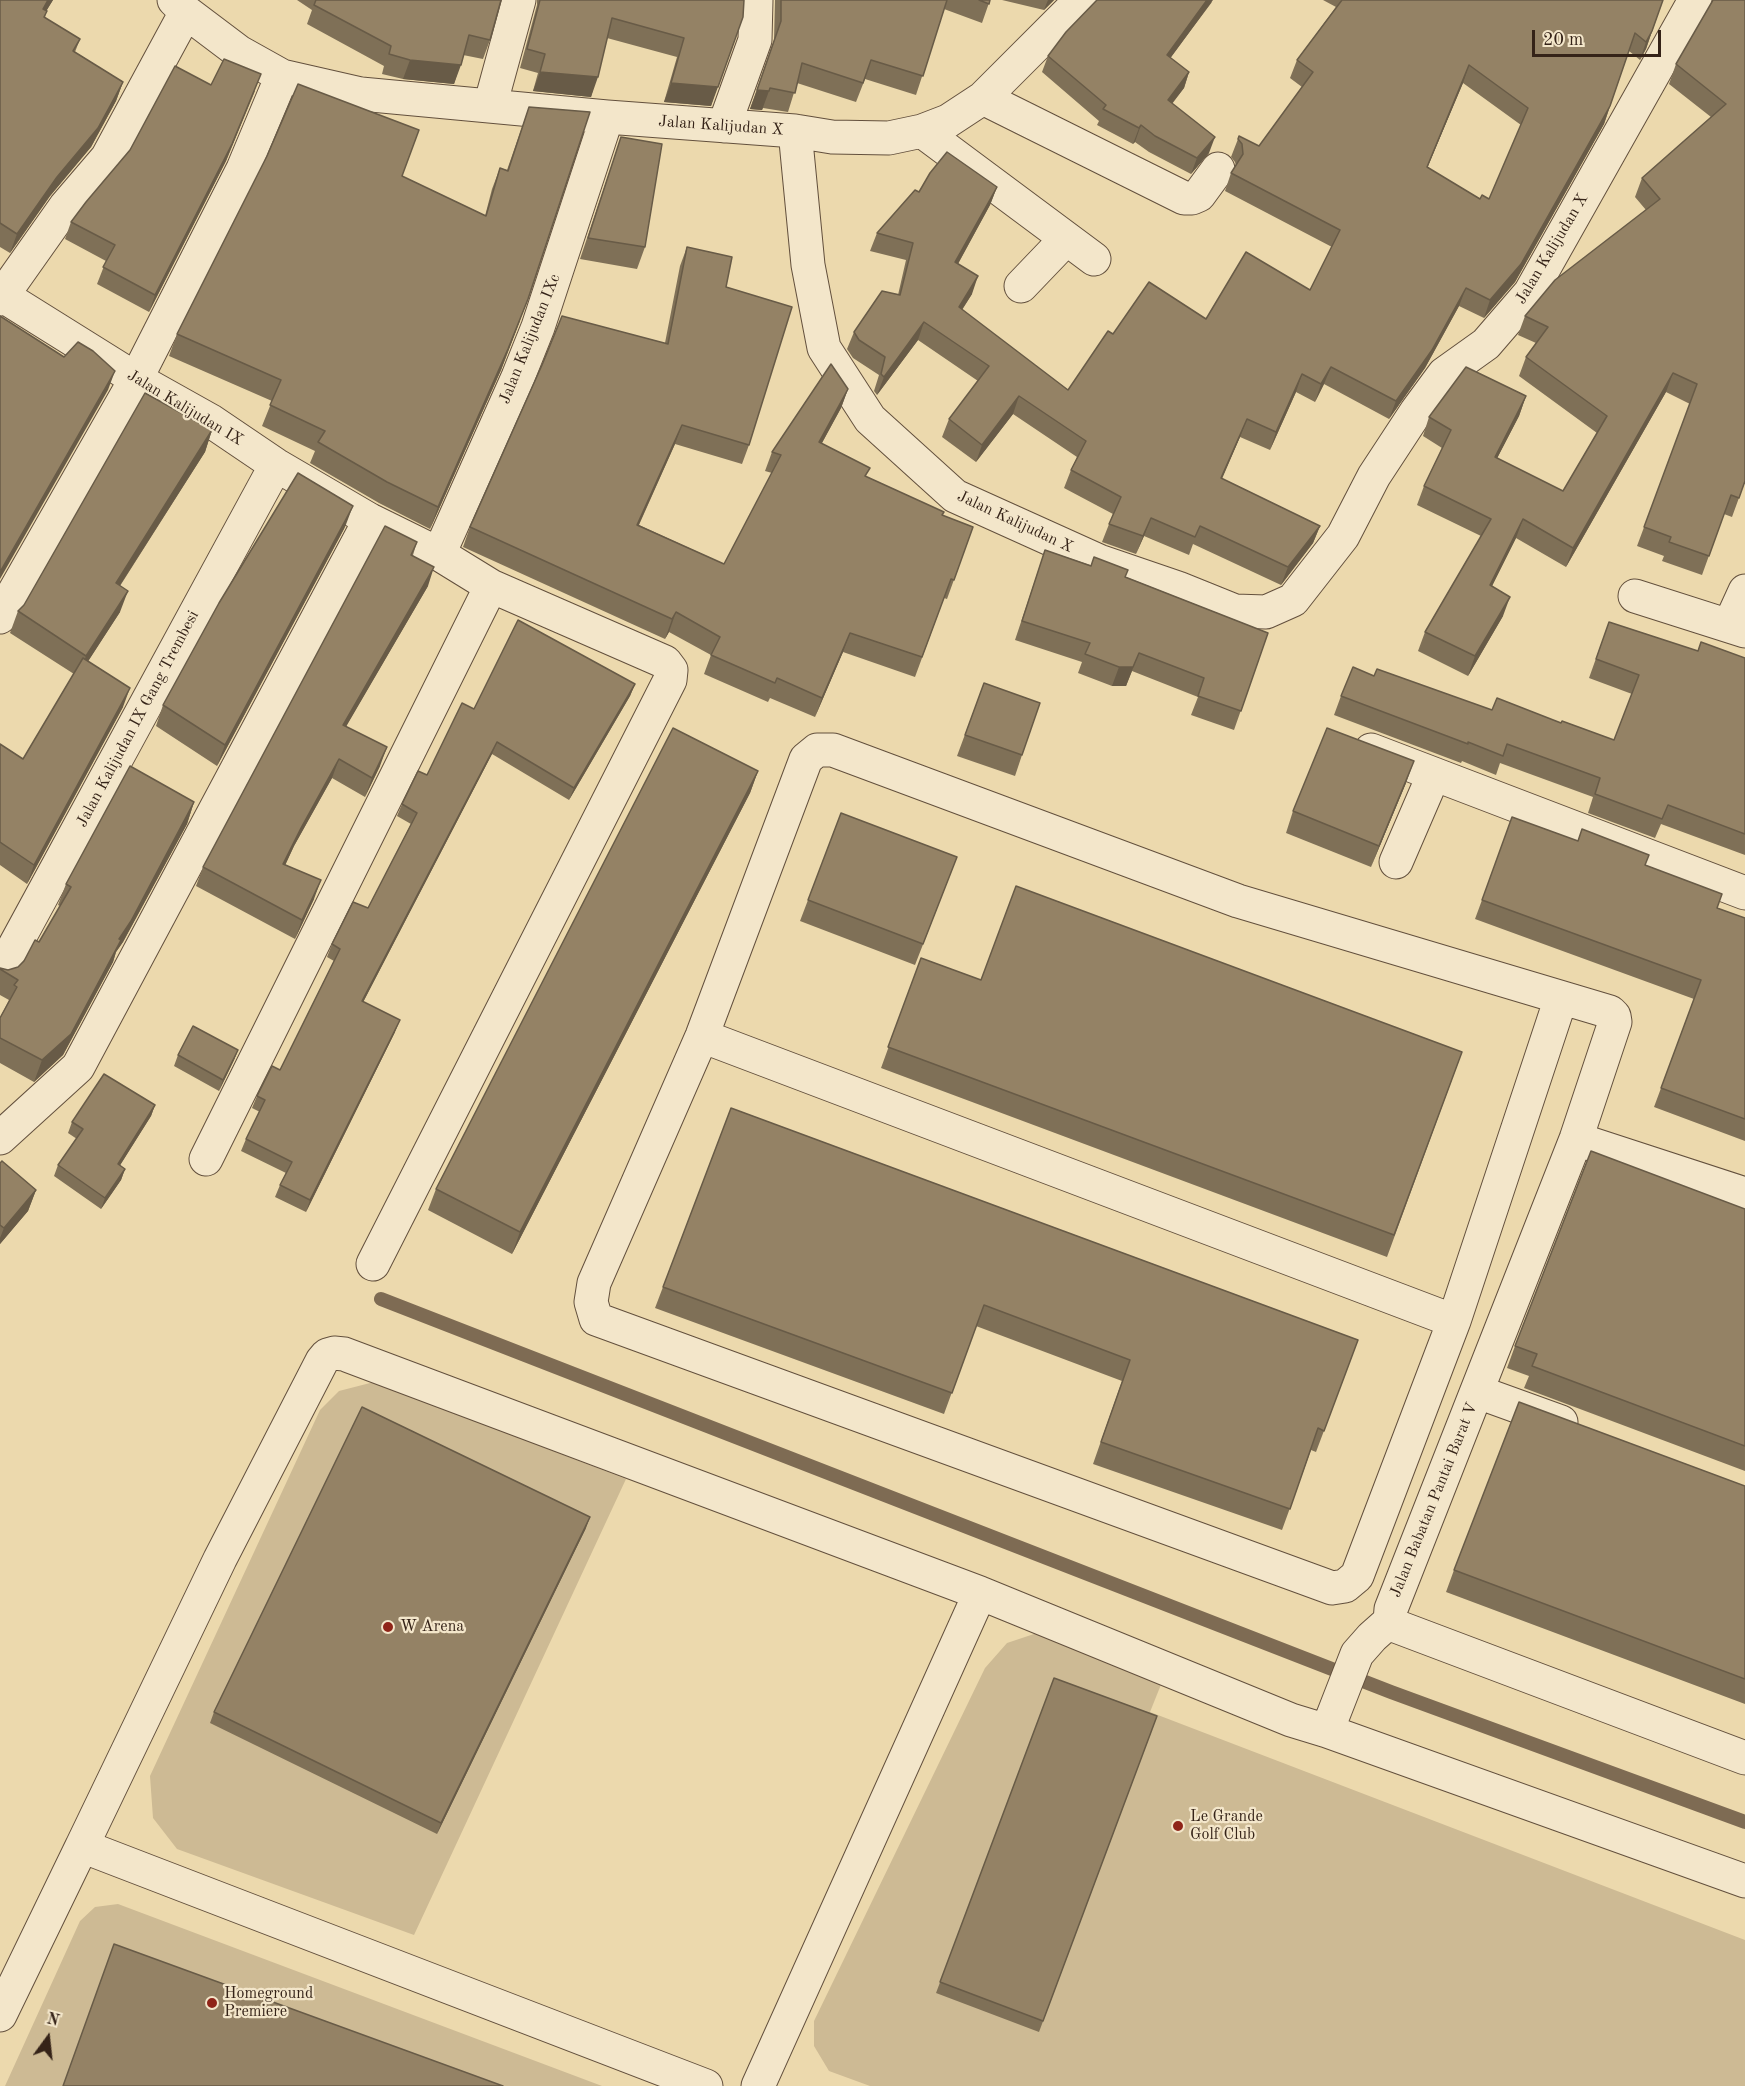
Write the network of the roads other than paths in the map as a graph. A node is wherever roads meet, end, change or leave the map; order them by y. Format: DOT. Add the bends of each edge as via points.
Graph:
graph roads {
  1 [pos="519,0"];
  2 [pos="756,0"];
  3 [pos="1081,0"];
  4 [pos="1695,0"];
  5 [pos="180,6"];
  6 [pos="282,76"];
  7 [pos="983,98"];
  8 [pos="490,106"];
  9 [pos="607,117"];
  10 [pos="724,126"];
  11 [pos="795,131"];
  12 [pos="922,131"];
  13 [pos="1218,169"];
  14 [pos="1066,239"];
  15 [pos="1094,259"];
  16 [pos="1021,286"];
  17 [pos="1,296"];
  18 [pos="136,379"];
  19 [pos="276,465"];
  20 [pos="370,520"];
  21 [pos="439,554"];
  22 [pos="491,586"];
  23 [pos="1745,591"];
  24 [pos="1635,596"];
  25 [pos="0,617"];
  26 [pos="1737,628"];
  27 [pos="1348,741"];
  28 [pos="1434,774"];
  29 [pos="1396,861"];
  30 [pos="1745,893"];
  31 [pos="0,973"];
  32 [pos="1561,998"];
  33 [pos="702,1036"];
  34 [pos="0,1137"];
  35 [pos="1575,1139"];
  36 [pos="206,1159"];
  37 [pos="1745,1194"];
  38 [pos="373,1264"];
  39 [pos="1454,1321"];
  40 [pos="1478,1392"];
  41 [pos="1592,1433"];
  42 [pos="980,1593"];
  43 [pos="1390,1620"];
  44 [pos="1331,1723"];
  45 [pos="1745,1758"];
  46 [pos="82,1846"];
  47 [pos="1745,1881"];
  48 [pos="0,2015"];
  49 [pos="706,2086"];
  50 [pos="758,2086"];
  1 -- 8 [label="street"];
  2 -- 10 [label="street" via="754,40"];
  3 -- 7 [label="street"];
  4 -- 11 [label="street, Jalan Kalijudan X" via="1530,293 1486,344 1444,374 1374,476 1343,536 1293,600 1266,612 1235,610 1099,561 954,496 870,419 824,348 808,265"];
  5 -- 6 [label="street, Jalan Kalijudan X" via="239,52"];
  5 -- 17 [label="street" via="107,158 65,207"];
  6 -- 8 [label="street, Jalan Kalijudan X" via="361,94"];
  6 -- 18 [label="street" via="243,170"];
  7 -- 12 [label="street"];
  7 -- 13 [label="street" via="1184,198 1199,195"];
  8 -- 9 [label="street, Jalan Kalijudan X"];
  9 -- 10 [label="street, Jalan Kalijudan X"];
  9 -- 21 [label="street, Jalan Kalijudan IXc" via="538,327"];
  10 -- 11 [label="street, Jalan Kalijudan X"];
  11 -- 12 [label="street" via="859,138 889,138"];
  12 -- 14 [label="street"];
  14 -- 15 [label="street"];
  14 -- 16 [label="street"];
  17 -- 18 [label="street, Jalan Kalijudan IX"];
  18 -- 19 [label="street, Jalan Kalijudan IX" via="211,421"];
  18 -- 25 [label="street"];
  19 -- 20 [label="street, Jalan Kalijudan IX"];
  19 -- 31 [label="street, Jalan Kalijudan IX Gang Trembesi"];
  20 -- 21 [label="street, Jalan Kalijudan IX"];
  20 -- 34 [label="street" via="78,1067"];
  21 -- 22 [label="street, Jalan Kalijudan IX"];
  22 -- 36 [label="street"];
  22 -- 38 [label="street, Jalan Kalijudan IX" via="665,662 671,670 670,680"];
  23 -- 26 [label="street"];
  24 -- 26 [label="street"];
  27 -- 28 [label="street"];
  28 -- 29 [label="street"];
  28 -- 30 [label="street"];
  32 -- 33 [label="street" via="1238,901 833,750 817,750 806,759"];
  32 -- 35 [label="street, Jalan Babatan Pantai Barat V" via="1610,1012 1615,1022"];
  32 -- 39 [label="street"];
  33 -- 39 [label="street"];
  33 -- 39 [label="street" via="594,1283 591,1302 596,1320 1332,1588 1345,1587 1357,1576"];
  35 -- 37 [label="street"];
  35 -- 40 [label="street, Jalan Babatan Pantai Barat V"];
  40 -- 41 [label="street"];
  40 -- 43 [label="street, Jalan Babatan Pantai Barat V" via="1391,1609"];
  42 -- 44 [label="street" via="1291,1720"];
  42 -- 46 [label="street" via="334,1353 322,1361"];
  42 -- 50 [label="street"];
  43 -- 44 [label="street" via="1357,1654"];
  43 -- 45 [label="street, Jalan Babatan Pantai Barat V" via="1398,1627"];
  44 -- 47 [label="street"];
  46 -- 48 [label="street"];
  46 -- 49 [label="street"];
}
